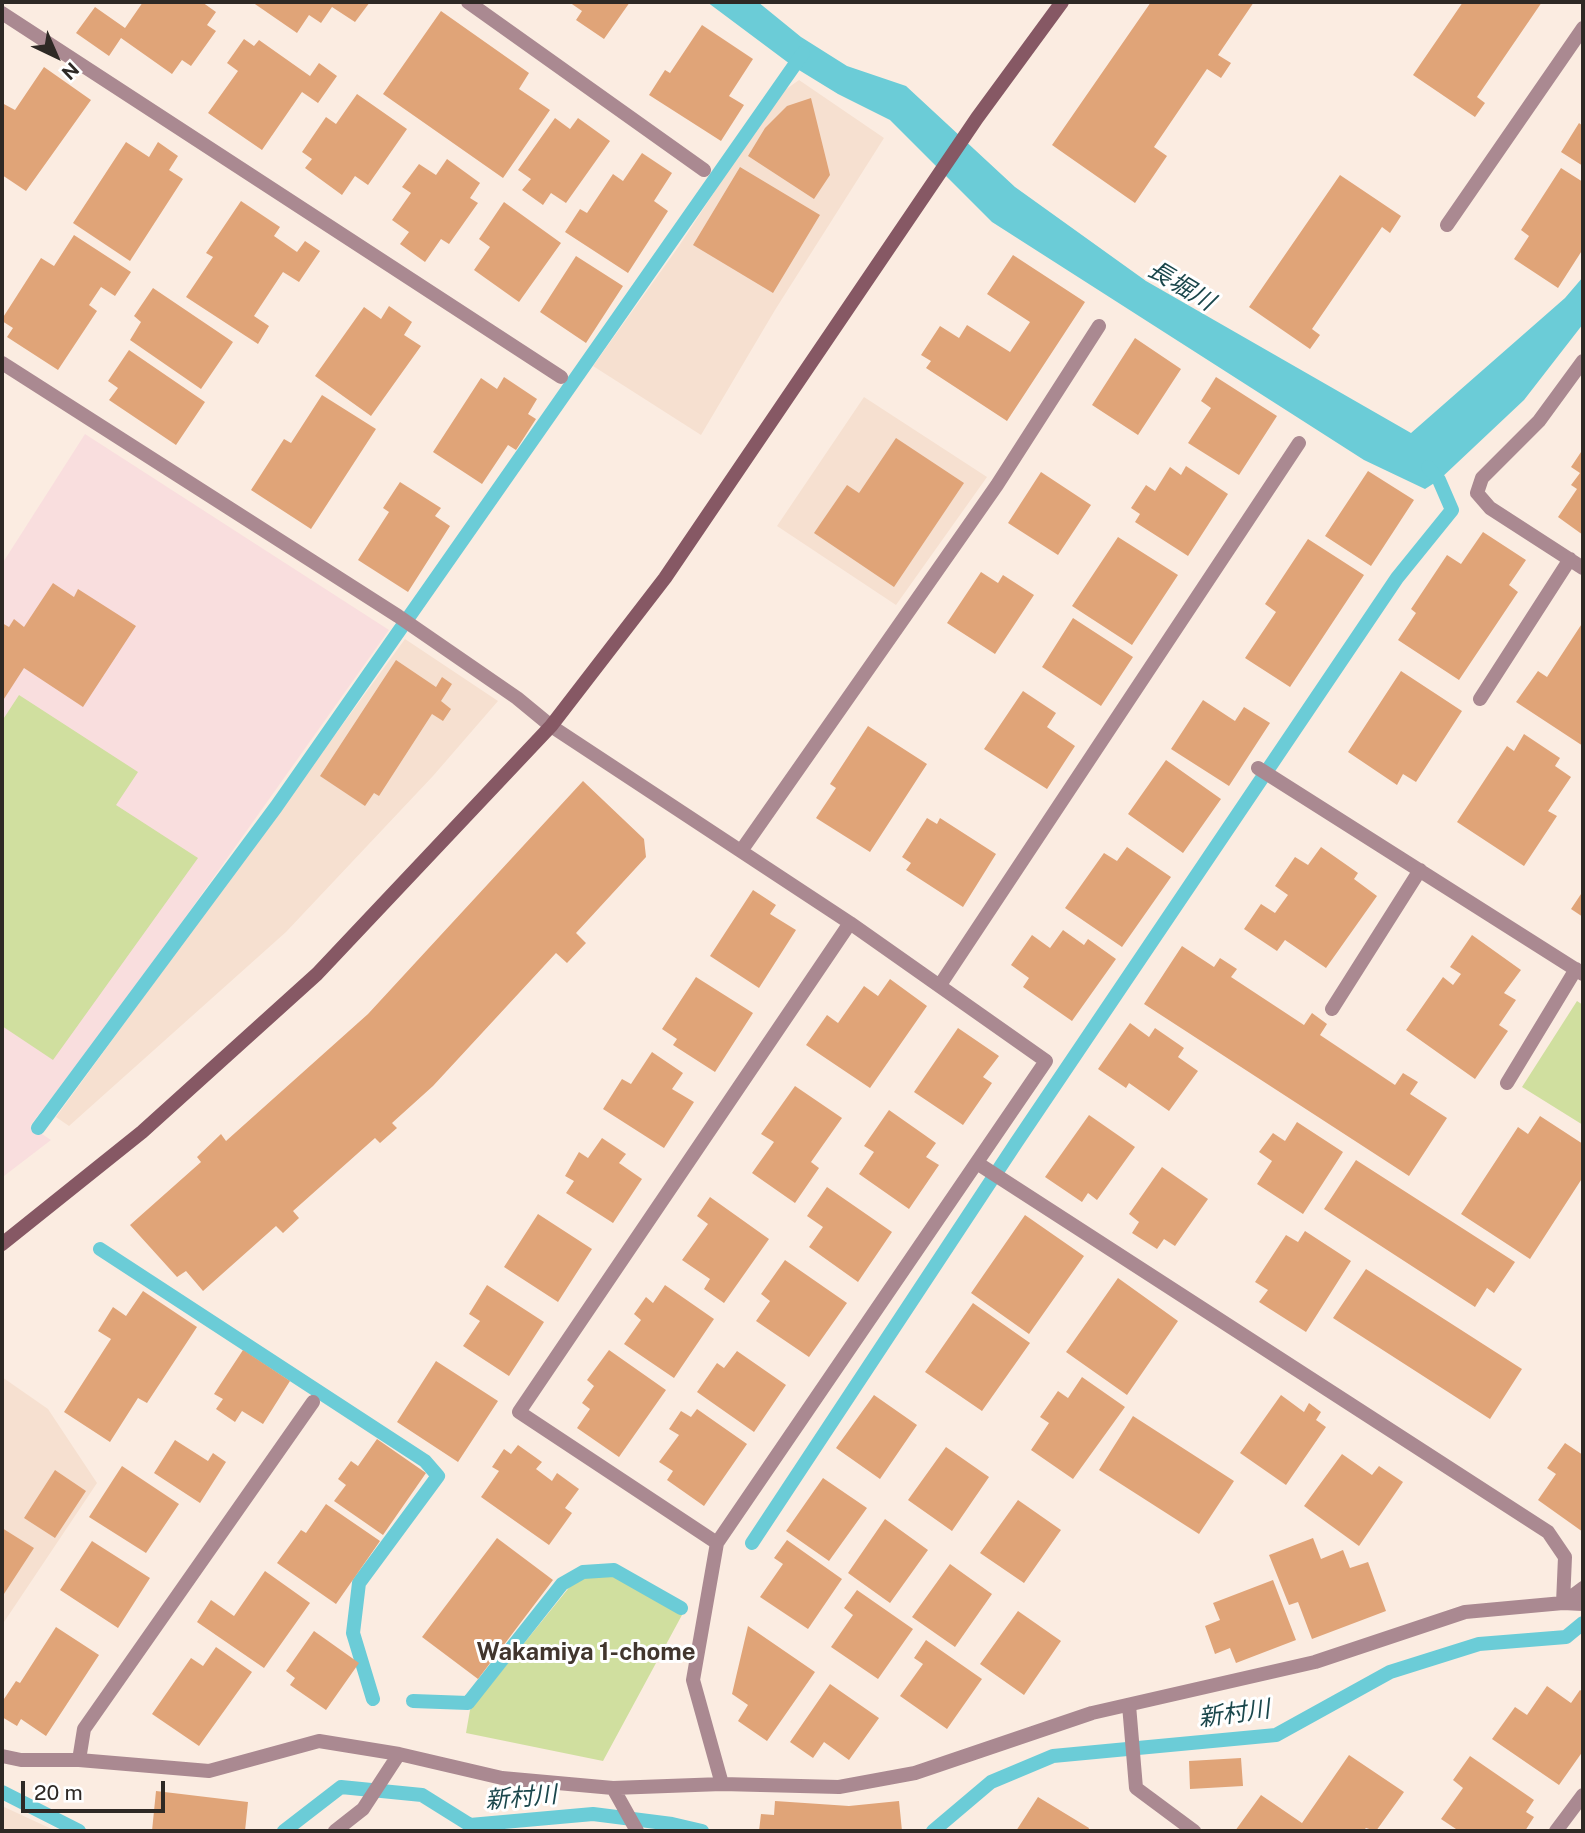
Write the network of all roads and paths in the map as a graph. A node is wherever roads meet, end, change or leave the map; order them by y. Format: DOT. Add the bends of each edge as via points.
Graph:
graph roads {
  1 [pos="468,2"];
  2 [pos="1062,2"];
  3 [pos="2,13"];
  4 [pos="1583,28"];
  5 [pos="704,170"];
  6 [pos="1447,225"];
  7 [pos="1099,326"];
  8 [pos="1583,361"];
  9 [pos="2,363"];
  10 [pos="561,377"];
  11 [pos="1299,443"];
  12 [pos="1570,559"];
  13 [pos="1583,568"];
  14 [pos="1480,699"];
  15 [pos="551,726"];
  16 [pos="1258,768"];
  17 [pos="741,851"];
  18 [pos="1420,870"];
  19 [pos="850,923"];
  20 [pos="1580,972"];
  21 [pos="940,985"];
  22 [pos="1332,1009"];
  23 [pos="1507,1083"];
  24 [pos="977,1163"];
  25 [pos="2,1244"];
  26 [pos="313,1402"];
  27 [pos="717,1543"];
  28 [pos="1583,1588"];
  29 [pos="1563,1603"];
  30 [pos="1583,1604"];
  31 [pos="1129,1705"];
  32 [pos="399,1754"];
  33 [pos="2,1756"];
  34 [pos="79,1760"];
  35 [pos="722,1784"];
  36 [pos="613,1788"];
  37 [pos="1583,1795"];
  38 [pos="335,1831"];
  39 [pos="638,1831"];
  40 [pos="1194,1831"];
  41 [pos="1556,1831"];
  1 -- 5 [label="street"];
  2 -- 15 [label="street" via="977,118 665,578"];
  3 -- 10 [label="street"];
  4 -- 6 [label="street"];
  7 -- 17 [label="street" via="997,485"];
  8 -- 12 [label="street" via="1539,421 1482,478 1477,493 1490,508"];
  9 -- 15 [label="street" via="398,616"];
  11 -- 21 [label="street"];
  12 -- 13 [label="street"];
  12 -- 14 [label="street"];
  15 -- 17 [label="street"];
  15 -- 25 [label="street" via="317,974 142,1132"];
  16 -- 18 [label="street"];
  17 -- 19 [label="street"];
  18 -- 20 [label="street"];
  18 -- 22 [label="street"];
  19 -- 21 [label="street"];
  19 -- 27 [label="street" via="519,1412"];
  20 -- 23 [label="street"];
  21 -- 24 [label="street" via="1046,1061"];
  24 -- 27 [label="street"];
  24 -- 29 [label="street" via="1548,1532 1565,1557"];
  26 -- 34 [label="street" via="84,1729"];
  27 -- 35 [label="street" via="693,1680"];
  28 -- 29 [label="street"];
  29 -- 30 [label="street"];
  29 -- 31 [label="street" via="1465,1612 1315,1662"];
  31 -- 35 [label="street" via="1092,1713 915,1773 839,1787"];
  31 -- 40 [label="street" via="1136,1788"];
  32 -- 34 [label="street" via="319,1741 209,1771"];
  32 -- 36 [label="street" via="502,1778"];
  32 -- 38 [label="street" via="363,1809"];
  33 -- 34 [label="street"];
  35 -- 36 [label="street"];
  36 -- 39 [label="street"];
  37 -- 41 [label="street"];
}
